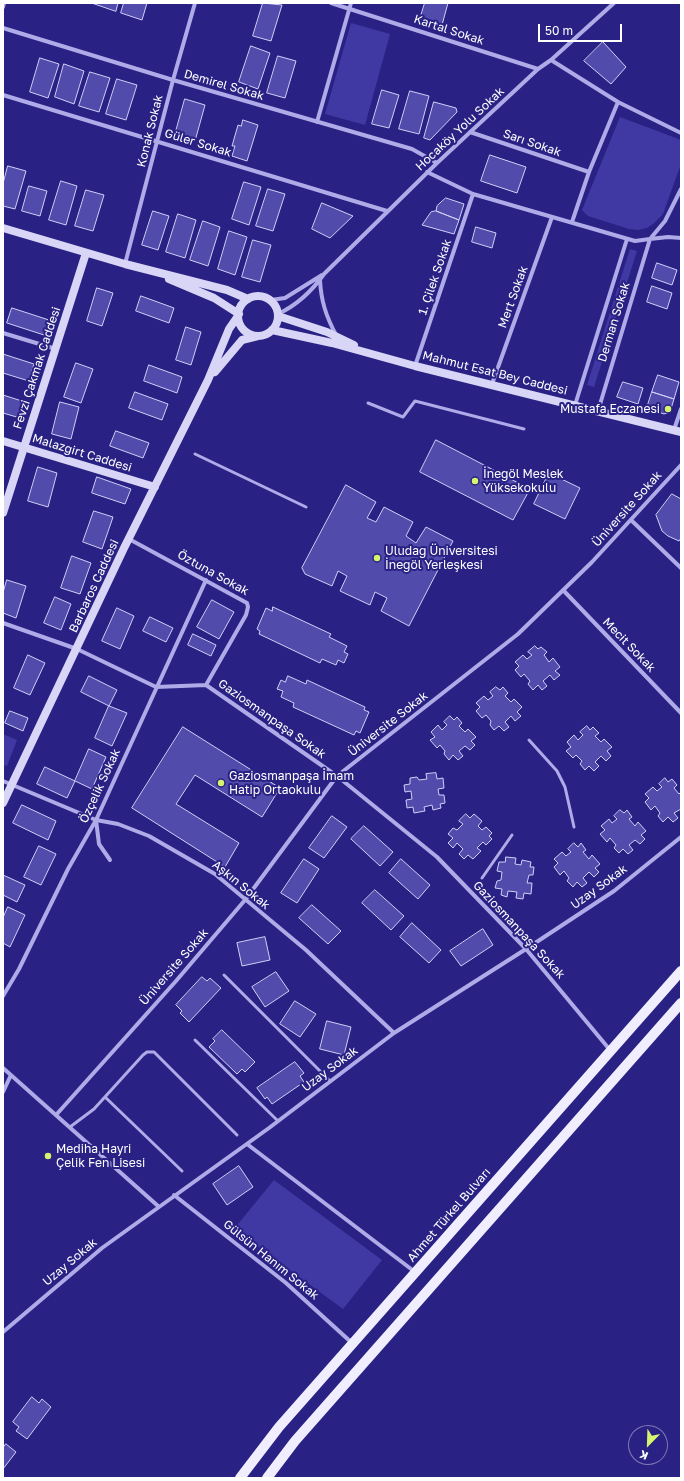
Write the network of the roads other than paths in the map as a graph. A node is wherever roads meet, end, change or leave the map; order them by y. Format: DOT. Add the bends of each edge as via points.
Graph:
graph roads {
  1 [pos="4,3"];
  2 [pos="195,3"];
  3 [pos="331,3"];
  4 [pos="351,3"];
  5 [pos="614,3"];
  6 [pos="3,7"];
  7 [pos="350,8"];
  8 [pos="3,28"];
  9 [pos="550,60"];
  10 [pos="538,69"];
  11 [pos="173,80"];
  12 [pos="3,95"];
  13 [pos="618,102"];
  14 [pos="318,122"];
  15 [pos="470,132"];
  16 [pos="681,133"];
  17 [pos="158,141"];
  18 [pos="437,163"];
  19 [pos="427,172"];
  20 [pos="589,172"];
  21 [pos="681,189"];
  22 [pos="473,194"];
  23 [pos="387,211"];
  24 [pos="552,216"];
  25 [pos="572,222"];
  26 [pos="3,228"];
  27 [pos="627,238"];
  28 [pos="681,238"];
  29 [pos="650,239"];
  30 [pos="86,253"];
  31 [pos="125,264"];
  32 [pos="156,273"];
  33 [pos="324,274"];
  34 [pos="320,280"];
  35 [pos="248,299"];
  36 [pos="271,300"];
  37 [pos="239,315"];
  38 [pos="278,315"];
  39 [pos="272,330"];
  40 [pos="3,333"];
  41 [pos="260,335"];
  42 [pos="337,337"];
  43 [pos="56,349"];
  44 [pos="373,354"];
  45 [pos="415,366"];
  46 [pos="208,380"];
  47 [pos="492,384"];
  48 [pos="368,403"];
  49 [pos="576,405"];
  50 [pos="681,408"];
  51 [pos="598,411"];
  52 [pos="524,429"];
  53 [pos="678,431"];
  54 [pos="3,441"];
  55 [pos="24,447"];
  56 [pos="195,454"];
  57 [pos="681,465"];
  58 [pos="155,487"];
  59 [pos="306,507"];
  60 [pos="3,513"];
  61 [pos="631,520"];
  62 [pos="129,539"];
  63 [pos="681,568"];
  64 [pos="206,580"];
  65 [pos="563,590"];
  66 [pos="3,623"];
  67 [pos="77,649"];
  68 [pos="206,685"];
  69 [pos="156,687"];
  70 [pos="681,713"];
  71 [pos="529,740"];
  72 [pos="337,776"];
  73 [pos="3,781"];
  74 [pos="13,784"];
  75 [pos="3,803"];
  76 [pos="96,820"];
  77 [pos="574,826"];
  78 [pos="512,835"];
  79 [pos="681,837"];
  80 [pos="110,860"];
  81 [pos="482,878"];
  82 [pos="245,900"];
  83 [pos="526,949"];
  84 [pos="681,971"];
  85 [pos="224,975"];
  86 [pos="3,996"];
  87 [pos="681,1003"];
  88 [pos="394,1033"];
  89 [pos="195,1040"];
  90 [pos="611,1050"];
  91 [pos="3,1068"];
  92 [pos="11,1075"];
  93 [pos="330,1081"];
  94 [pos="3,1092"];
  95 [pos="105,1097"];
  96 [pos="56,1115"];
  97 [pos="278,1121"];
  98 [pos="70,1128"];
  99 [pos="237,1135"];
  100 [pos="247,1144"];
  101 [pos="182,1171"];
  102 [pos="174,1196"];
  103 [pos="158,1206"];
  104 [pos="415,1272"];
  105 [pos="3,1332"];
  106 [pos="352,1344"];
  107 [pos="240,1478"];
  108 [pos="267,1478"];
  1 -- 6 [label="street"];
  2 -- 11 [label="street, Konak Sokak"];
  3 -- 7 [label="street, Kartal Sokak"];
  4 -- 7 [label="street"];
  5 -- 9 [label="street, Hocaköy Yolu Sokak"];
  7 -- 10 [label="street, Kartal Sokak"];
  7 -- 14 [label="street"];
  8 -- 11 [label="street, Demirel Sokak"];
  9 -- 10 [label="street, Hocaköy Yolu Sokak"];
  9 -- 13 [label="street"];
  10 -- 15 [label="street, Hocaköy Yolu Sokak"];
  11 -- 14 [label="street, Demirel Sokak"];
  11 -- 17 [label="street, Konak Sokak"];
  12 -- 17 [label="street, Güler Sokak"];
  13 -- 16 [label="street"];
  13 -- 20 [label="street"];
  14 -- 18 [label="street, Demirel Sokak" via="412,149"];
  15 -- 18 [label="street, Hocaköy Yolu Sokak"];
  15 -- 20 [label="street, Sarı Sokak"];
  17 -- 23 [label="street, Güler Sokak"];
  17 -- 31 [label="street, Konak Sokak"];
  18 -- 19 [label="street, Hocaköy Yolu Sokak"];
  19 -- 22 [label="street"];
  19 -- 23 [label="street, Hocaköy Yolu Sokak"];
  20 -- 25 [label="street"];
  21 -- 29 [label="street" via="665,221"];
  22 -- 24 [label="street"];
  22 -- 45 [label="street, 1. Çilek Sokak"];
  23 -- 33 [label="street, Hocaköy Yolu Sokak"];
  24 -- 25 [label="street"];
  24 -- 47 [label="street, Mert Sokak"];
  25 -- 27 [label="street"];
  26 -- 30 [label="main road"];
  27 -- 29 [label="street" via="635,241"];
  27 -- 49 [label="street"];
  28 -- 29 [label="street"];
  29 -- 51 [label="street, Derman Sokak"];
  30 -- 31 [label="main road"];
  30 -- 43 [label="main road, Fevzi Çakmak Caddesi"];
  31 -- 32 [label="main road"];
  32 -- 35 [label="main road" via="212,286"];
  32 -- 37 [label="main road" via="214,298"];
  33 -- 34 [label="street"];
  33 -- 36 [label="street" via="285,298"];
  34 -- 38 [label="street" via="293,306"];
  34 -- 42 [label="street" via="321,301"];
  35 -- 36 [label="main road" via="260,296"];
  35 -- 37 [label="main road" via="242,303"];
  36 -- 38 [label="main road"];
  37 -- 41 [label="main road" via="240,322 248,332"];
  37 -- 46 [label="main road" via="229,329"];
  38 -- 39 [label="main road" via="276,326"];
  38 -- 42 [label="main road"];
  39 -- 41 [label="main road"];
  39 -- 44 [label="main road" via="298,334"];
  40 -- 43 [label="street"];
  41 -- 46 [label="main road" via="242,340"];
  42 -- 44 [label="main road"];
  43 -- 55 [label="main road, Fevzi Çakmak Caddesi"];
  44 -- 45 [label="main road, Mahmut Esat Bey Caddesi"];
  45 -- 47 [label="main road, Mahmut Esat Bey Caddesi"];
  46 -- 58 [label="main road, Barbaros Caddesi"];
  47 -- 49 [label="main road, Mahmut Esat Bey Caddesi"];
  48 -- 52 [label="lane" via="403,417 415,401"];
  49 -- 51 [label="main road, Mahmut Esat Bey Caddesi"];
  50 -- 53 [label="street"];
  51 -- 53 [label="main road, Mahmut Esat Bey Caddesi"];
  54 -- 55 [label="main road, Malazgirt Caddesi"];
  55 -- 58 [label="main road, Malazgirt Caddesi"];
  55 -- 60 [label="main road, Fevzi Çakmak Caddesi"];
  56 -- 59 [label="lane"];
  57 -- 61 [label="street, Üniversite Sokak"];
  58 -- 62 [label="main road, Barbaros Caddesi"];
  61 -- 63 [label="street"];
  61 -- 65 [label="street, Üniversite Sokak"];
  62 -- 64 [label="street, Öztuna Sokak"];
  62 -- 67 [label="main road, Barbaros Caddesi"];
  64 -- 68 [label="street, Öztuna Sokak" via="247,603 248,607 246,615"];
  64 -- 69 [label="street, Özçelik Sokak"];
  65 -- 70 [label="street, Mecit Sokak"];
  65 -- 72 [label="street, Üniversite Sokak" via="518,634"];
  66 -- 67 [label="street, Gaziosmanpaşa Sokak"];
  67 -- 69 [label="street, Gaziosmanpaşa Sokak"];
  67 -- 74 [label="main road, Barbaros Caddesi"];
  68 -- 69 [label="street, Gaziosmanpaşa Sokak"];
  68 -- 72 [label="street, Gaziosmanpaşa Sokak"];
  69 -- 76 [label="street, Özçelik Sokak"];
  71 -- 77 [label="lane" via="557,771 565,787"];
  72 -- 82 [label="street, Üniversite Sokak"];
  72 -- 83 [label="street, Gaziosmanpaşa Sokak" via="437,857"];
  73 -- 74 [label="street, Aşkın Sokak"];
  74 -- 75 [label="main road, Barbaros Caddesi"];
  74 -- 76 [label="street, Aşkın Sokak"];
  76 -- 80 [label="street" via="99,844"];
  76 -- 82 [label="street, Aşkın Sokak" via="118,824 149,836 215,874"];
  76 -- 86 [label="street, Özçelik Sokak"];
  78 -- 81 [label="lane"];
  79 -- 83 [label="street, Uzay Sokak" via="614,891"];
  82 -- 88 [label="street, Aşkın Sokak" via="306,950"];
  82 -- 96 [label="street, Üniversite Sokak"];
  83 -- 88 [label="street, Uzay Sokak"];
  83 -- 90 [label="street, Gaziosmanpaşa Sokak"];
  84 -- 90 [label="main road, Ahmet Türkel Bulvarı"];
  85 -- 93 [label="lane"];
  87 -- 108 [label="main road" via="295,1440"];
  88 -- 93 [label="street, Uzay Sokak"];
  89 -- 97 [label="lane"];
  90 -- 104 [label="main road, Ahmet Türkel Bulvarı"];
  91 -- 92 [label="street"];
  92 -- 94 [label="street"];
  92 -- 96 [label="street"];
  93 -- 97 [label="street, Uzay Sokak"];
  95 -- 98 [label="lane" via="89,1114"];
  95 -- 99 [label="lane" via="144,1053 154,1052"];
  95 -- 101 [label="lane"];
  96 -- 98 [label="street"];
  97 -- 100 [label="street, Uzay Sokak"];
  98 -- 103 [label="street"];
  100 -- 102 [label="street, Uzay Sokak"];
  100 -- 104 [label="street"];
  102 -- 103 [label="street, Uzay Sokak"];
  102 -- 106 [label="street, Gülsün Hanım Sokak" via="286,1283"];
  103 -- 105 [label="street, Uzay Sokak" via="102,1248"];
  104 -- 106 [label="main road, Ahmet Türkel Bulvarı"];
  106 -- 107 [label="main road, Ahmet Türkel Bulvarı" via="279,1427"];
}
